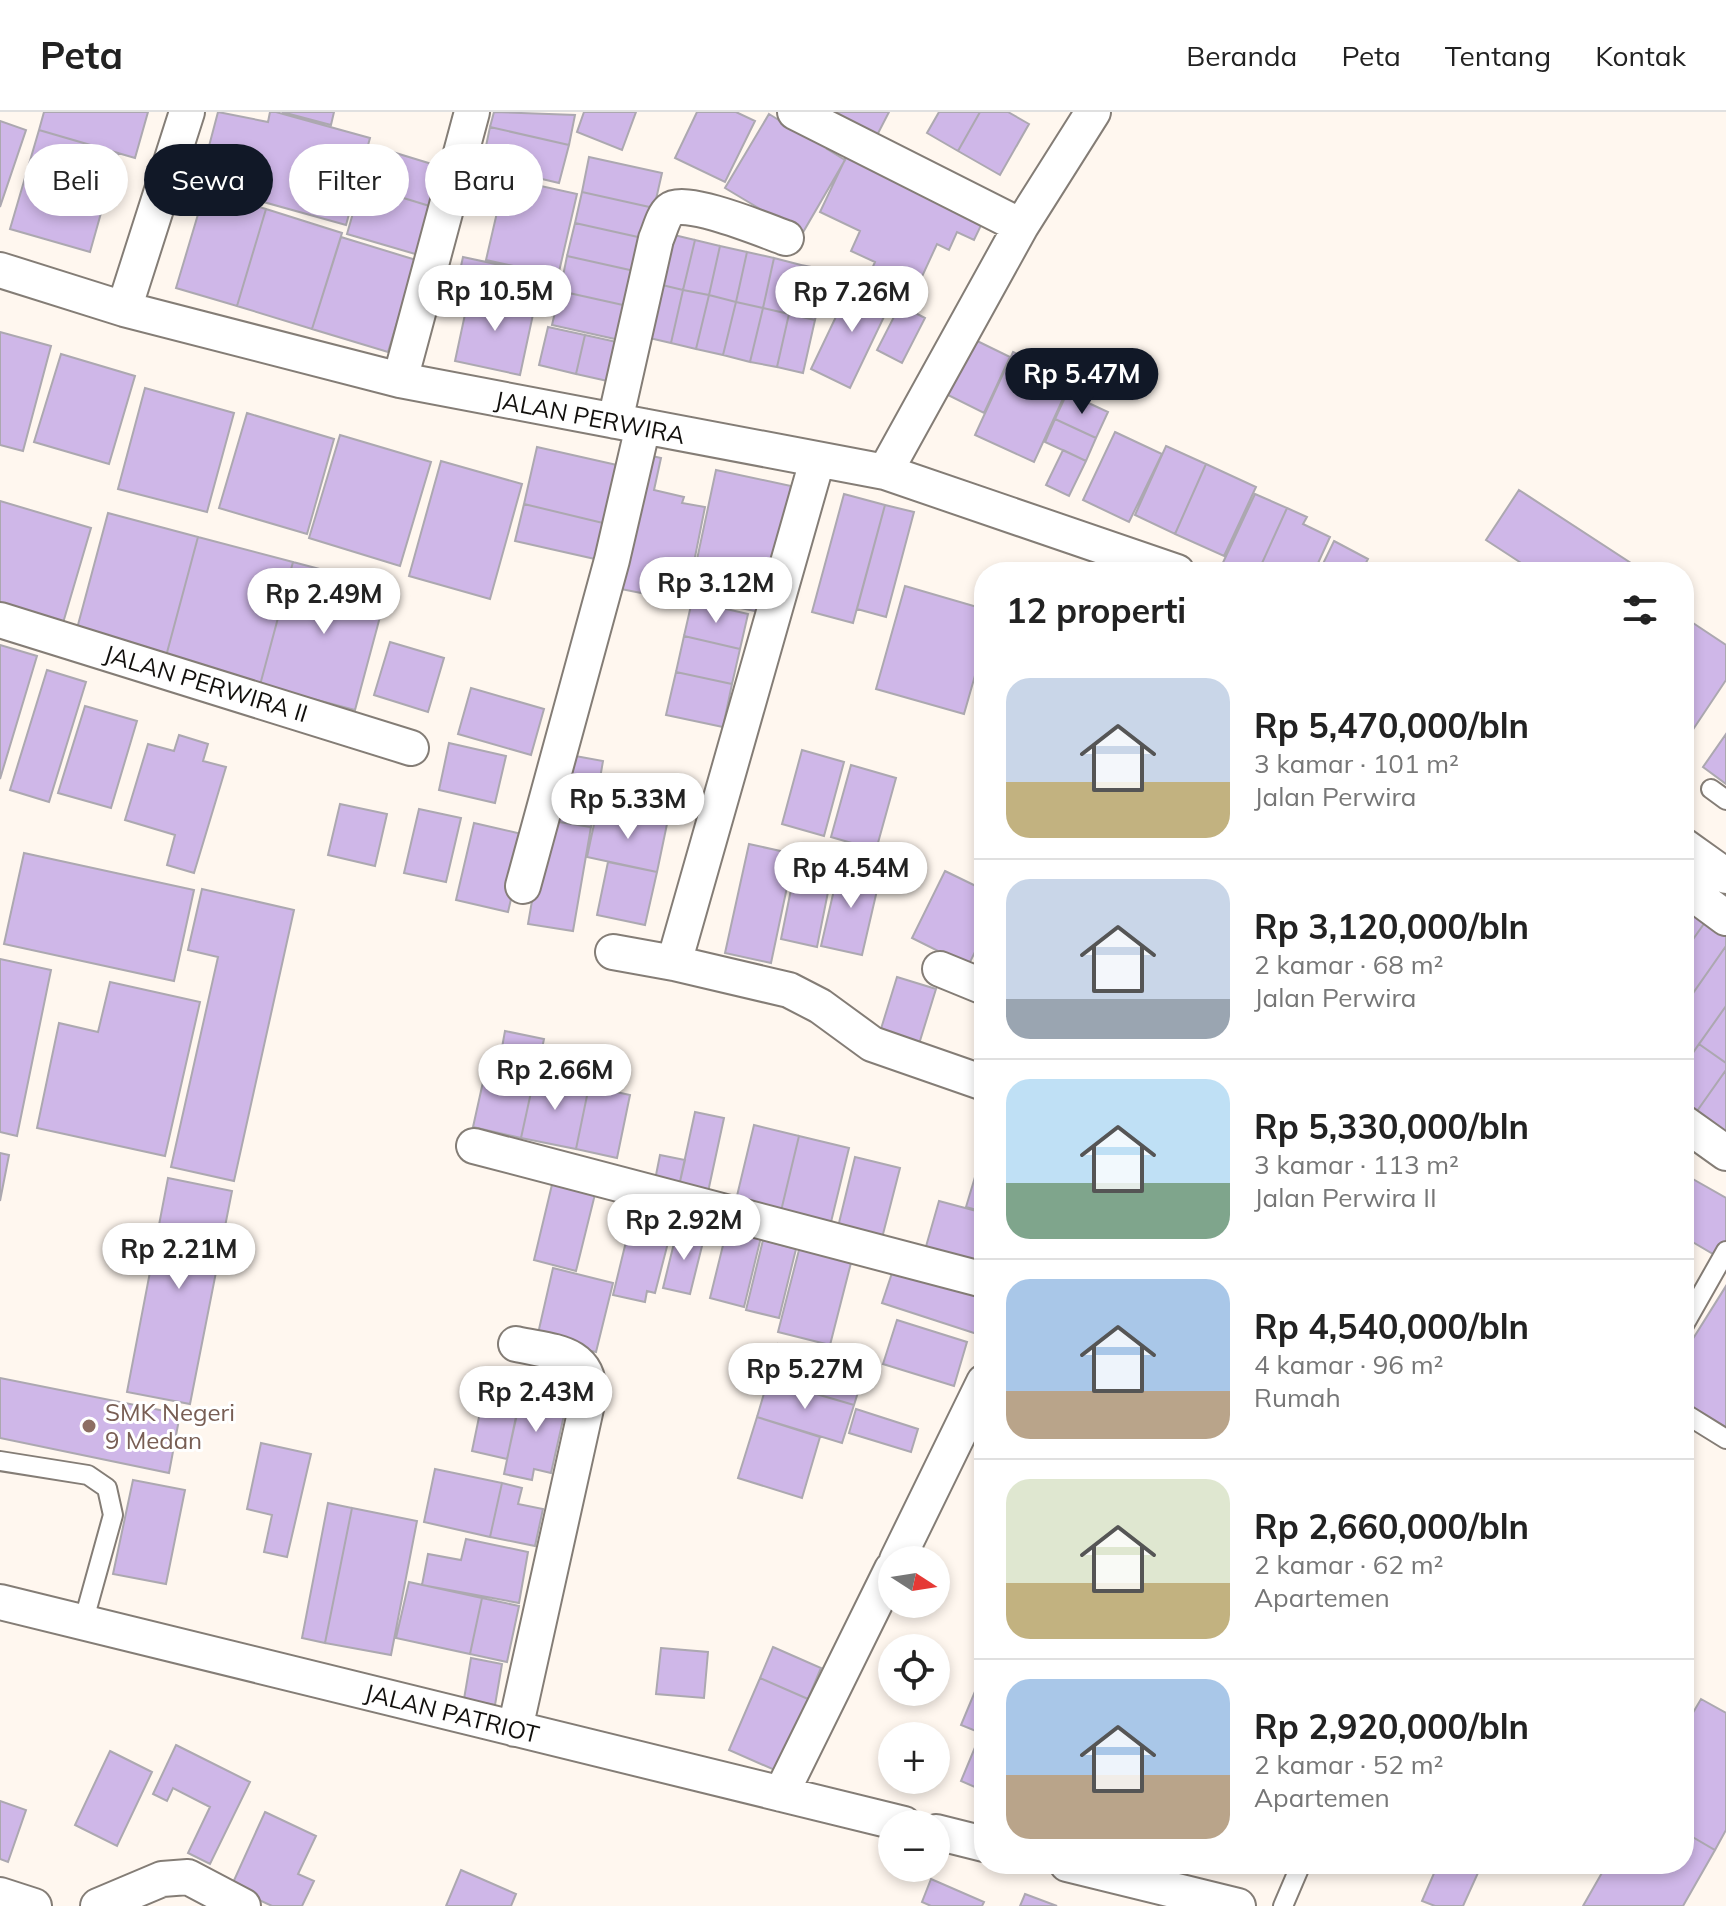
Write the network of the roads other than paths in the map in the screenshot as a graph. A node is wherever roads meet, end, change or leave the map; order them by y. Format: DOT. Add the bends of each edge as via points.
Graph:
graph roads {
  1 [pos="187,112"];
  2 [pos="472,112"];
  3 [pos="795,112"];
  4 [pos="1093,112"];
  5 [pos="1021,226"];
  6 [pos="786,238"];
  7 [pos="0,270"];
  8 [pos="124,309"];
  9 [pos="400,380"];
  10 [pos="629,423"];
  11 [pos="817,461"];
  12 [pos="885,472"];
  13 [pos="1148,562"];
  14 [pos="0,620"];
  15 [pos="411,748"];
  16 [pos="1694,853"];
  17 [pos="1726,876"];
  18 [pos="523,886"];
  19 [pos="1694,894"];
  20 [pos="1726,918"];
  21 [pos="613,952"];
  22 [pos="674,963"];
  23 [pos="940,969"];
  24 [pos="974,983"];
  25 [pos="974,1080"];
  26 [pos="1694,1130"];
  27 [pos="474,1146"];
  28 [pos="1726,1153"];
  29 [pos="1726,1251"];
  30 [pos="974,1277"];
  31 [pos="1694,1307"];
  32 [pos="516,1344"];
  33 [pos="974,1402"];
  34 [pos="1694,1419"];
  35 [pos="1726,1439"];
  36 [pos="0,1461"];
  37 [pos="904,1546"];
  38 [pos="878,1597"];
  39 [pos="0,1602"];
  40 [pos="83,1623"];
  41 [pos="515,1729"];
  42 [pos="781,1794"];
  43 [pos="878,1818"];
  44 [pos="950,1836"];
  45 [pos="974,1842"];
  46 [pos="1149,1874"];
  47 [pos="1297,1874"];
  48 [pos="0,1895"];
  49 [pos="34,1906"];
  50 [pos="98,1906"];
  51 [pos="243,1906"];
  52 [pos="1238,1906"];
  53 [pos="1283,1906"];
  1 -- 8 [label="street"];
  2 -- 9 [label="street"];
  3 -- 5 [label="street"];
  4 -- 5 [label="street"];
  5 -- 12 [label="street"];
  6 -- 10 [label="street" via="710,212 677,206 667,211 656,239"];
  7 -- 8 [label="street, JALAN PERWIRA"];
  8 -- 9 [label="street, JALAN PERWIRA"];
  9 -- 10 [label="street, JALAN PERWIRA"];
  10 -- 11 [label="street, JALAN PERWIRA"];
  10 -- 18 [label="street" via="612,560"];
  11 -- 12 [label="street, JALAN PERWIRA"];
  11 -- 22 [label="street"];
  12 -- 13 [label="street, JALAN PERWIRA"];
  14 -- 15 [label="street, JALAN PERWIRA II"];
  16 -- 17 [label="street"];
  19 -- 20 [label="street"];
  21 -- 22 [label="street"];
  22 -- 25 [label="street" via="789,990 872,1044"];
  23 -- 24 [label="street"];
  26 -- 28 [label="street"];
  27 -- 30 [label="street"];
  29 -- 31 [label="lane"];
  32 -- 41 [label="street" via="578,1361 589,1378 589,1395"];
  33 -- 37 [label="street"];
  34 -- 35 [label="lane"];
  36 -- 40 [label="lane" via="88,1475 107,1488 113,1515"];
  38 -- 42 [label="street"];
  39 -- 40 [label="street, JALAN PATRIOT"];
  40 -- 41 [label="street, JALAN PATRIOT"];
  41 -- 42 [label="street, JALAN PATRIOT"];
  42 -- 43 [label="street, JALAN PATRIOT"];
  44 -- 45 [label="street"];
  46 -- 52 [label="street"];
  47 -- 53 [label="lane"];
  48 -- 49 [label="street"];
  50 -- 51 [label="street" via="162,1879 188,1877"];
}
